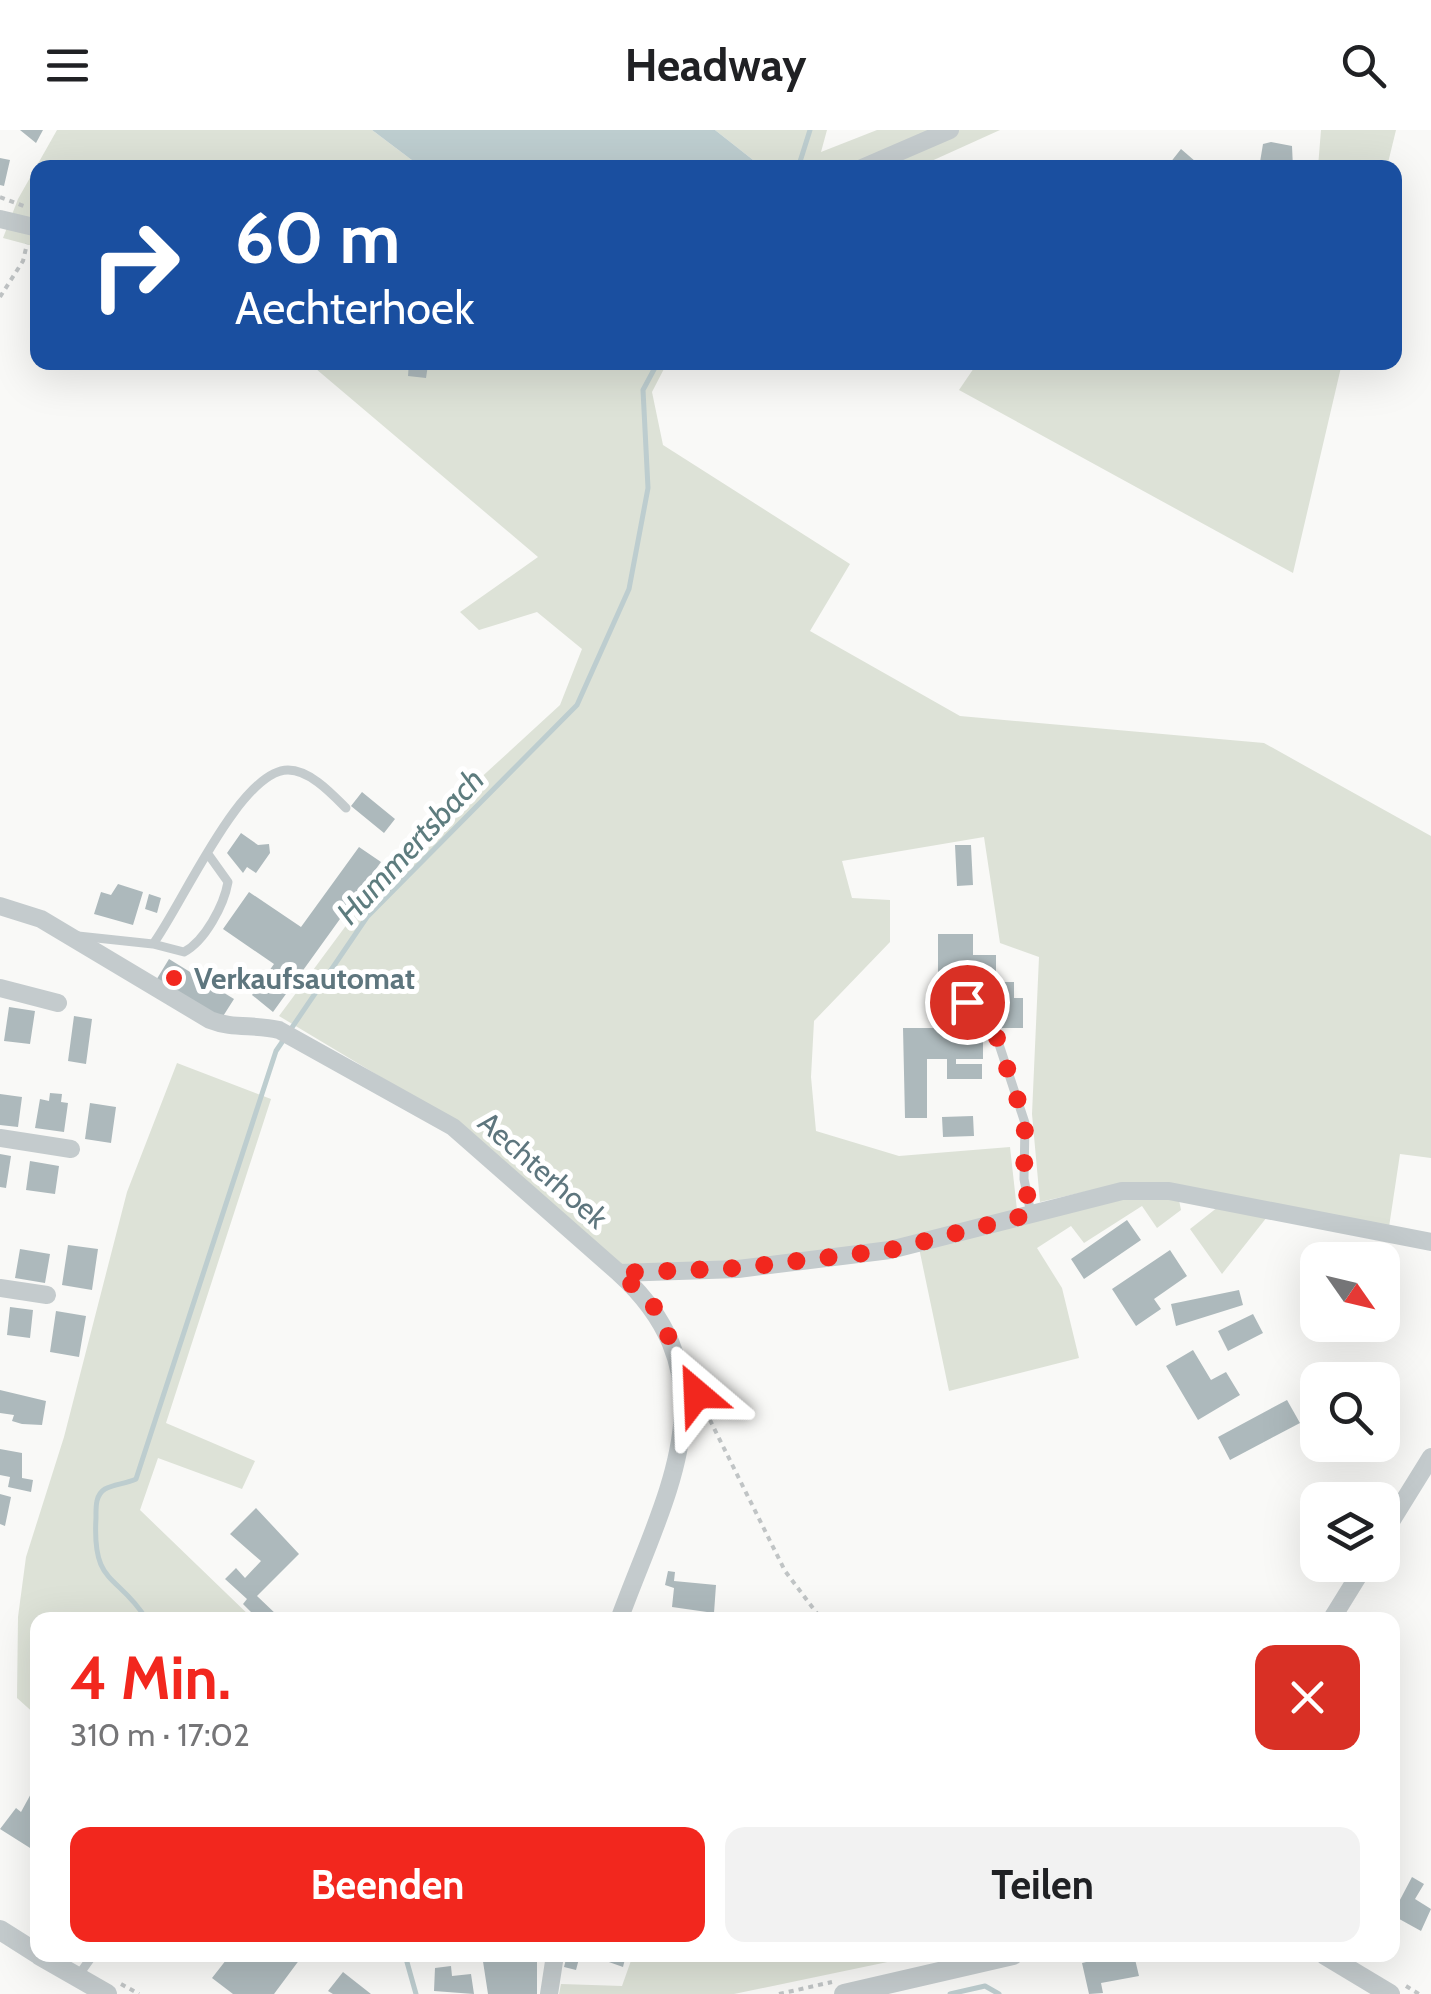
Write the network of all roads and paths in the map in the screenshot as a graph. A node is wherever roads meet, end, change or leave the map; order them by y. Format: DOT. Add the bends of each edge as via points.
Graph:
graph roads {
  1 [pos="950,130"];
  2 [pos="881,160"];
  3 [pos="0,219"];
  4 [pos="30,226"];
  5 [pos="30,241"];
  6 [pos="0,297"];
  7 [pos="346,808"];
  8 [pos="208,854"];
  9 [pos="0,906"];
  10 [pos="70,936"];
  11 [pos="130,941"];
  12 [pos="153,944"];
  13 [pos="118,965"];
  14 [pos="0,988"];
  15 [pos="967,1002"];
  16 [pos="58,1004"];
  17 [pos="0,1138"];
  18 [pos="71,1149"];
  19 [pos="1031,1214"];
  20 [pos="1431,1242"];
  21 [pos="619,1273"];
  22 [pos="0,1288"];
  23 [pos="47,1295"];
  24 [pos="697,1394"];
  25 [pos="1431,1457"];
  26 [pos="1400,1507"];
  27 [pos="1354,1582"];
  28 [pos="622,1612"];
  29 [pos="816,1612"];
  30 [pos="1336,1612"];
  31 [pos="0,1930"];
  32 [pos="30,1950"];
  33 [pos="50,1962"];
  34 [pos="88,1962"];
  35 [pos="555,1962"];
  36 [pos="983,1962"];
  37 [pos="1337,1962"];
  38 [pos="76,1978"];
  39 [pos="107,1994"];
  40 [pos="549,1994"];
  41 [pos="844,1994"];
  42 [pos="1390,1994"];
  1 -- 2 [label="street"];
  3 -- 4 [label="street"];
  5 -- 6 [label="path"];
  7 -- 8 [label="lane" via="296,770 276,772 248,794"];
  8 -- 12 [label="lane"];
  8 -- 12 [label="lane" via="228,882 210,923 184,952"];
  9 -- 10 [label="street"];
  10 -- 11 [label="lane"];
  10 -- 13 [label="street"];
  11 -- 12 [label="lane"];
  11 -- 13 [label="lane"];
  13 -- 21 [label="street, Aechterhoek" via="225,1026 279,1030 452,1128"];
  14 -- 16 [label="street"];
  15 -- 19 [label="lane" via="988,1011 1020,1098"];
  17 -- 18 [label="street"];
  19 -- 20 [label="street" via="1122,1190 1168,1191"];
  19 -- 21 [label="street" via="890,1250 738,1268"];
  21 -- 28 [label="street, Aechterhoek" via="652,1303 680,1358 684,1388 676,1462"];
  22 -- 23 [label="street"];
  24 -- 29 [label="path" via="786,1571"];
  25 -- 26 [label="street"];
  27 -- 30 [label="street"];
  31 -- 32 [label="street"];
  33 -- 38 [label="street"];
  34 -- 38 [label="lane"];
  35 -- 40 [label="street"];
  36 -- 41 [label="street"];
  37 -- 42 [label="street"];
  38 -- 39 [label="street"];
}
